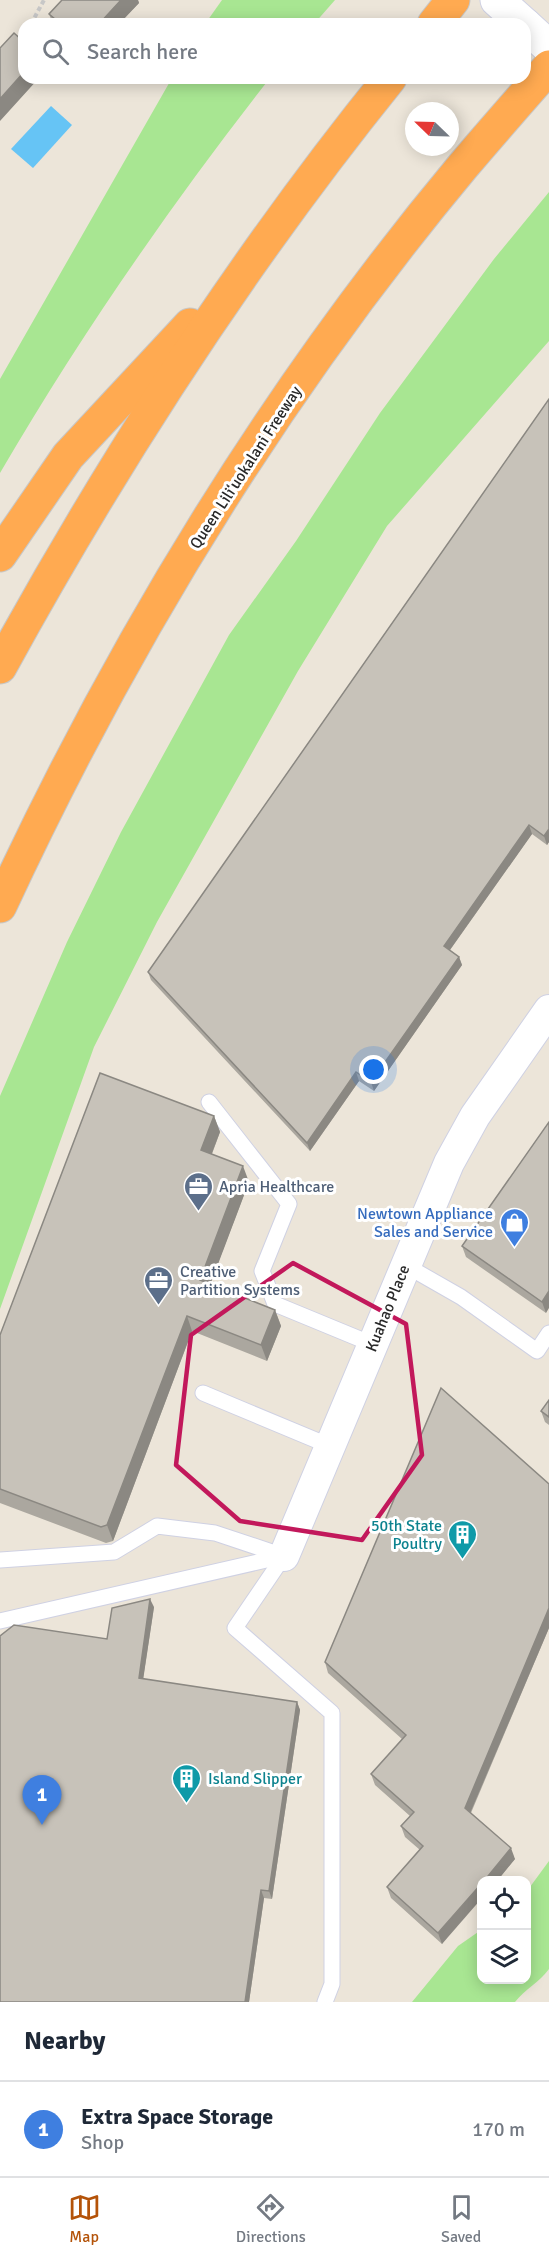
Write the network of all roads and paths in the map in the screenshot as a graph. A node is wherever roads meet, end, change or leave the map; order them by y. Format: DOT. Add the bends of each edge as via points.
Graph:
graph roads {
  1 [pos="44,0"];
  2 [pos="453,0"];
  3 [pos="497,0"];
  4 [pos="34,18"];
  5 [pos="439,18"];
  6 [pos="516,18"];
  7 [pos="531,31"];
  8 [pos="18,40"];
  9 [pos="549,47"];
  10 [pos="12,48"];
  11 [pos="549,67"];
  12 [pos="385,84"];
  13 [pos="249,262"];
  14 [pos="0,555"];
  15 [pos="0,667"];
  16 [pos="0,906"];
  17 [pos="544,1028"];
  18 [pos="209,1102"];
  19 [pos="405,1265"];
  20 [pos="549,1333"];
  21 [pos="372,1344"];
  22 [pos="203,1393"];
  23 [pos="330,1446"];
  24 [pos="284,1556"];
  25 [pos="0,1560"];
  26 [pos="0,1621"];
  27 [pos="325,2002"];
  1 -- 4 [label="path"];
  2 -- 5 [label="highway"];
  3 -- 6 [label="street"];
  7 -- 9 [label="street"];
  8 -- 10 [label="path"];
  11 -- 16 [label="highway, Queen Liliʻuokalani Freeway" via="462,168 360,299 271,423 110,686"];
  12 -- 13 [label="highway"];
  13 -- 14 [label="highway" via="68,456"];
  13 -- 15 [label="highway" via="115,469"];
  17 -- 19 [label="street, Kuahao Place" via="475,1116 449,1163"];
  18 -- 21 [label="lane" via="289,1204 262,1271 275,1304"];
  19 -- 20 [label="lane" via="461,1297 537,1351"];
  19 -- 21 [label="street, Kuahao Place"];
  21 -- 23 [label="street, Kuahao Place"];
  22 -- 23 [label="lane"];
  23 -- 24 [label="street, Kuahao Place"];
  24 -- 25 [label="lane" via="215,1533 157,1526 114,1552"];
  24 -- 26 [label="lane"];
  24 -- 27 [label="lane" via="235,1628 332,1713 332,1984"];
}
